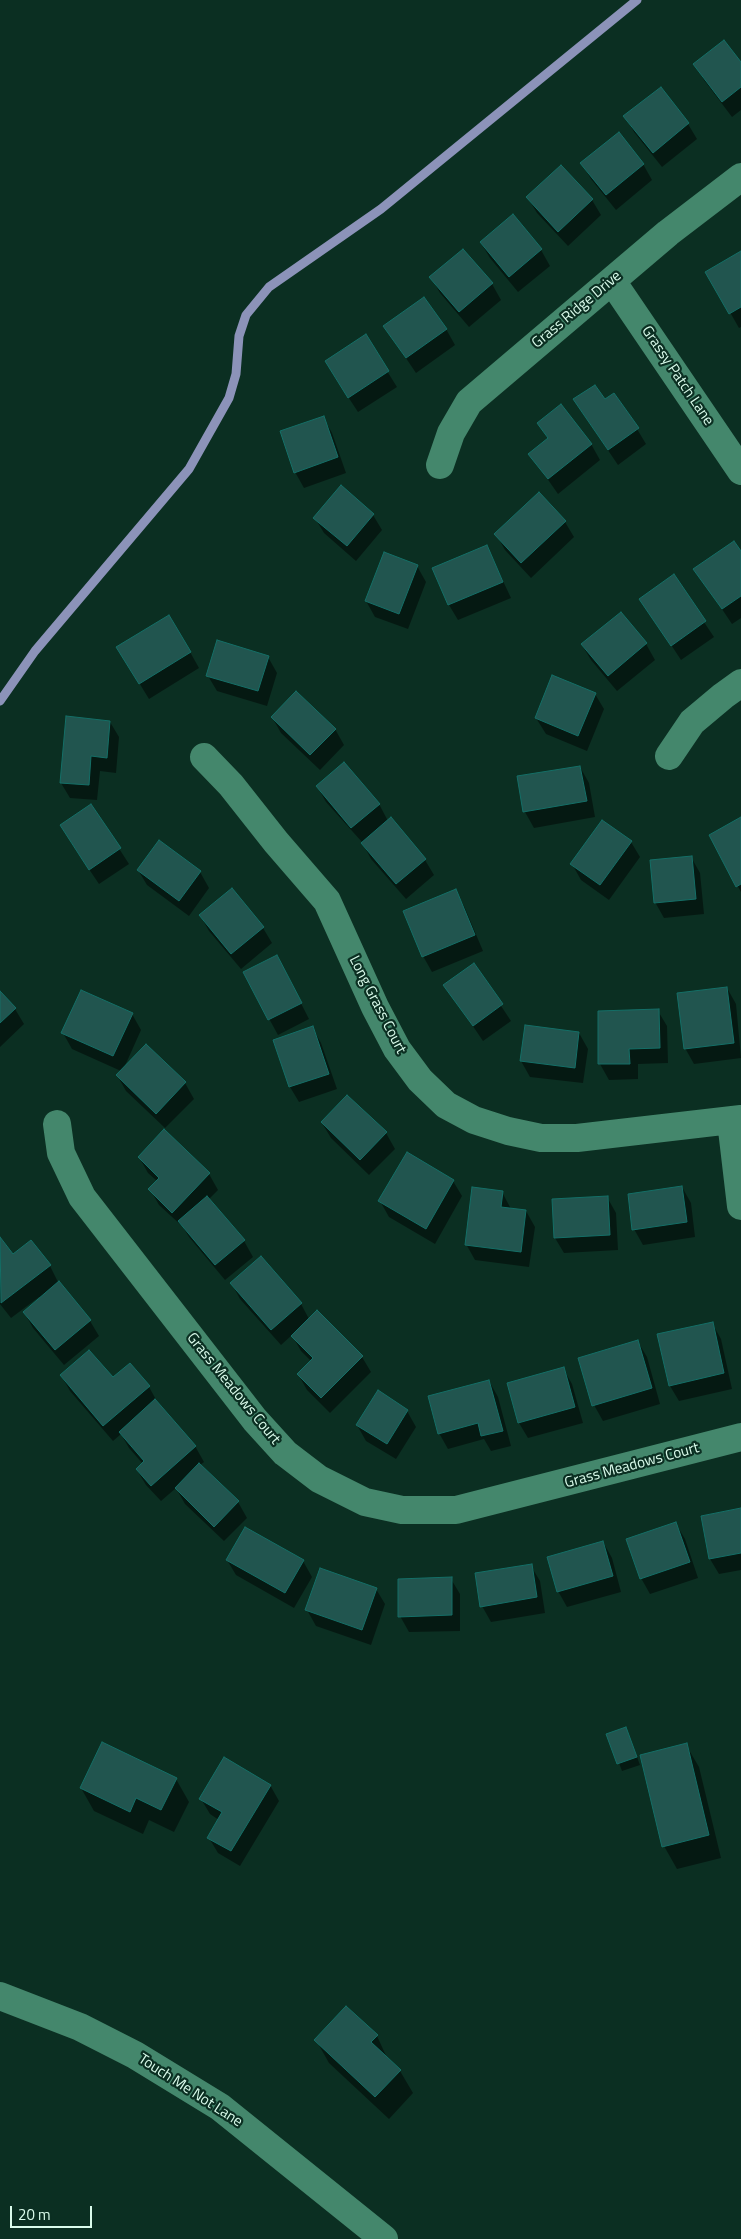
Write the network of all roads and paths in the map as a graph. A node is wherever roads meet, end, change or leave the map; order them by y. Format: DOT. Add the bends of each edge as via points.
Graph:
graph roads {
  1 [pos="741,177"];
  2 [pos="612,281"];
  3 [pos="440,464"];
  4 [pos="741,471"];
  5 [pos="741,684"];
  6 [pos="669,756"];
  7 [pos="204,757"];
  8 [pos="736,1120"];
  9 [pos="57,1124"];
  10 [pos="741,1206"];
  11 [pos="741,1437"];
  12 [pos="0,1996"];
  13 [pos="384,2239"];
  1 -- 2 [label="street, Grass Ridge Drive"];
  2 -- 3 [label="street, Grass Ridge Drive" via="469,402 451,433"];
  2 -- 4 [label="street, Grassy Patch Lane"];
  5 -- 6 [label="street" via="692,722"];
  7 -- 8 [label="street, Long Grass Court" via="231,784 327,901 396,1049 420,1080 446,1104 474,1120 541,1138 577,1138"];
  8 -- 10 [label="street"];
  9 -- 11 [label="street, Grass Meadows Court" via="61,1152 82,1197 255,1420 285,1453 319,1479 365,1502 402,1510 456,1510"];
  12 -- 13 [label="street, Touch Me Not Lane" via="41,2010 135,2055 220,2107"];
}
